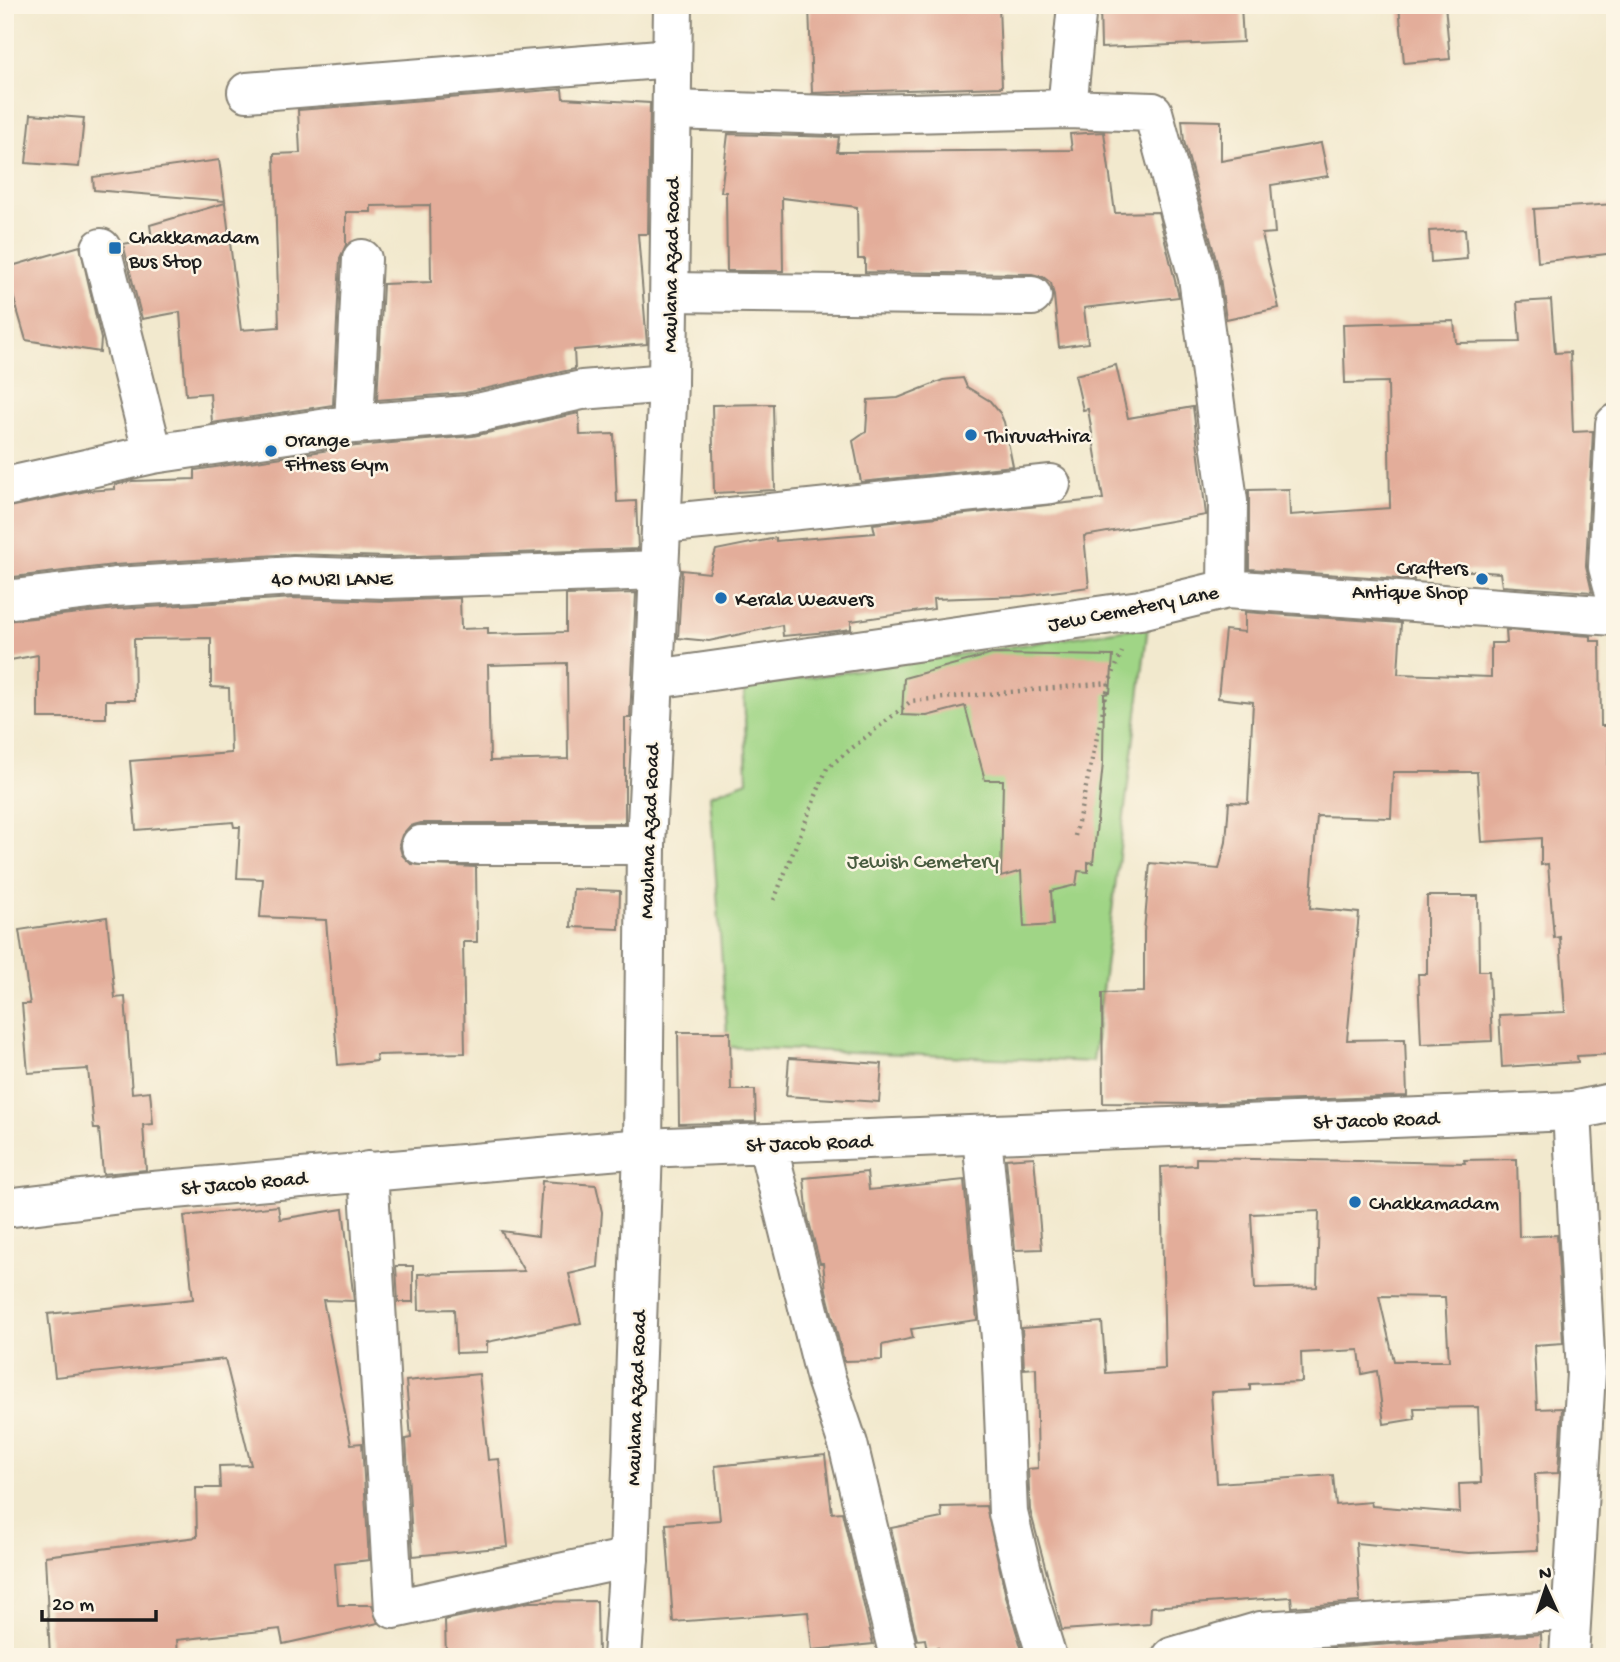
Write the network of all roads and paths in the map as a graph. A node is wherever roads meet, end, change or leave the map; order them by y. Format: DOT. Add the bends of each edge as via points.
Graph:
graph roads {
  1 [pos="673,5"];
  2 [pos="1077,5"];
  3 [pos="672,58"];
  4 [pos="247,92"];
  5 [pos="1067,109"];
  6 [pos="672,110"];
  7 [pos="101,248"];
  8 [pos="362,259"];
  9 [pos="670,292"];
  10 [pos="1032,296"];
  11 [pos="668,383"];
  12 [pos="354,424"];
  13 [pos="1615,424"];
  14 [pos="153,454"];
  15 [pos="1051,484"];
  16 [pos="5,486"];
  17 [pos="662,524"];
  18 [pos="660,570"];
  19 [pos="1227,589"];
  20 [pos="1615,593"];
  21 [pos="5,600"];
  22 [pos="1140,610"];
  23 [pos="1615,616"];
  24 [pos="655,679"];
  25 [pos="1109,683"];
  26 [pos="1075,836"];
  27 [pos="421,845"];
  28 [pos="646,845"];
  29 [pos="774,900"];
  30 [pos="1615,1102"];
  31 [pos="1572,1111"];
  32 [pos="982,1136"];
  33 [pos="768,1143"];
  34 [pos="643,1148"];
  35 [pos="368,1171"];
  36 [pos="5,1208"];
  37 [pos="629,1558"];
  38 [pos="1570,1610"];
  39 [pos="622,1657"];
  40 [pos="899,1657"];
  41 [pos="1047,1657"];
  42 [pos="1172,1657"];
  43 [pos="1569,1657"];
  1 -- 3 [label="street, Maulana Azad Road"];
  2 -- 5 [label="street"];
  3 -- 4 [label="street"];
  3 -- 6 [label="street, Maulana Azad Road"];
  5 -- 6 [label="street" via="830,115"];
  5 -- 19 [label="street" via="1153,112 1198,277 1228,501"];
  6 -- 9 [label="street, Maulana Azad Road"];
  7 -- 14 [label="street"];
  8 -- 12 [label="street"];
  9 -- 10 [label="street"];
  9 -- 11 [label="street, Maulana Azad Road"];
  11 -- 12 [label="street" via="583,390 468,415"];
  11 -- 17 [label="street, Maulana Azad Road"];
  12 -- 14 [label="street"];
  13 -- 20 [label="street" via="1608,567"];
  14 -- 16 [label="street"];
  15 -- 17 [label="street"];
  17 -- 18 [label="street, Maulana Azad Road"];
  18 -- 21 [label="street, 40 MURI LANE" via="387,579 294,576 115,587"];
  18 -- 24 [label="street, Maulana Azad Road"];
  19 -- 22 [label="street, Jew Cemetery Lane"];
  19 -- 23 [label="street, Jew Cemetery Lane"];
  22 -- 24 [label="street, Jew Cemetery Lane"];
  22 -- 25 [label="path"];
  24 -- 28 [label="street, Maulana Azad Road"];
  25 -- 26 [label="path"];
  25 -- 29 [label="path" via="911,701 827,768"];
  27 -- 28 [label="street"];
  28 -- 34 [label="street, Maulana Azad Road"];
  30 -- 31 [label="street, St Jacob Road"];
  31 -- 32 [label="street, St Jacob Road"];
  31 -- 38 [label="street" via="1586,1373"];
  32 -- 33 [label="street, St Jacob Road"];
  32 -- 41 [label="street" via="1001,1338 1008,1513"];
  33 -- 34 [label="street, St Jacob Road"];
  33 -- 40 [label="street"];
  34 -- 35 [label="street, St Jacob Road"];
  34 -- 37 [label="street, Maulana Azad Road"];
  35 -- 36 [label="street, St Jacob Road"];
  35 -- 37 [label="street" via="394,1609"];
  37 -- 39 [label="street, Maulana Azad Road"];
  38 -- 42 [label="street" via="1261,1631"];
  38 -- 43 [label="street"];
}
